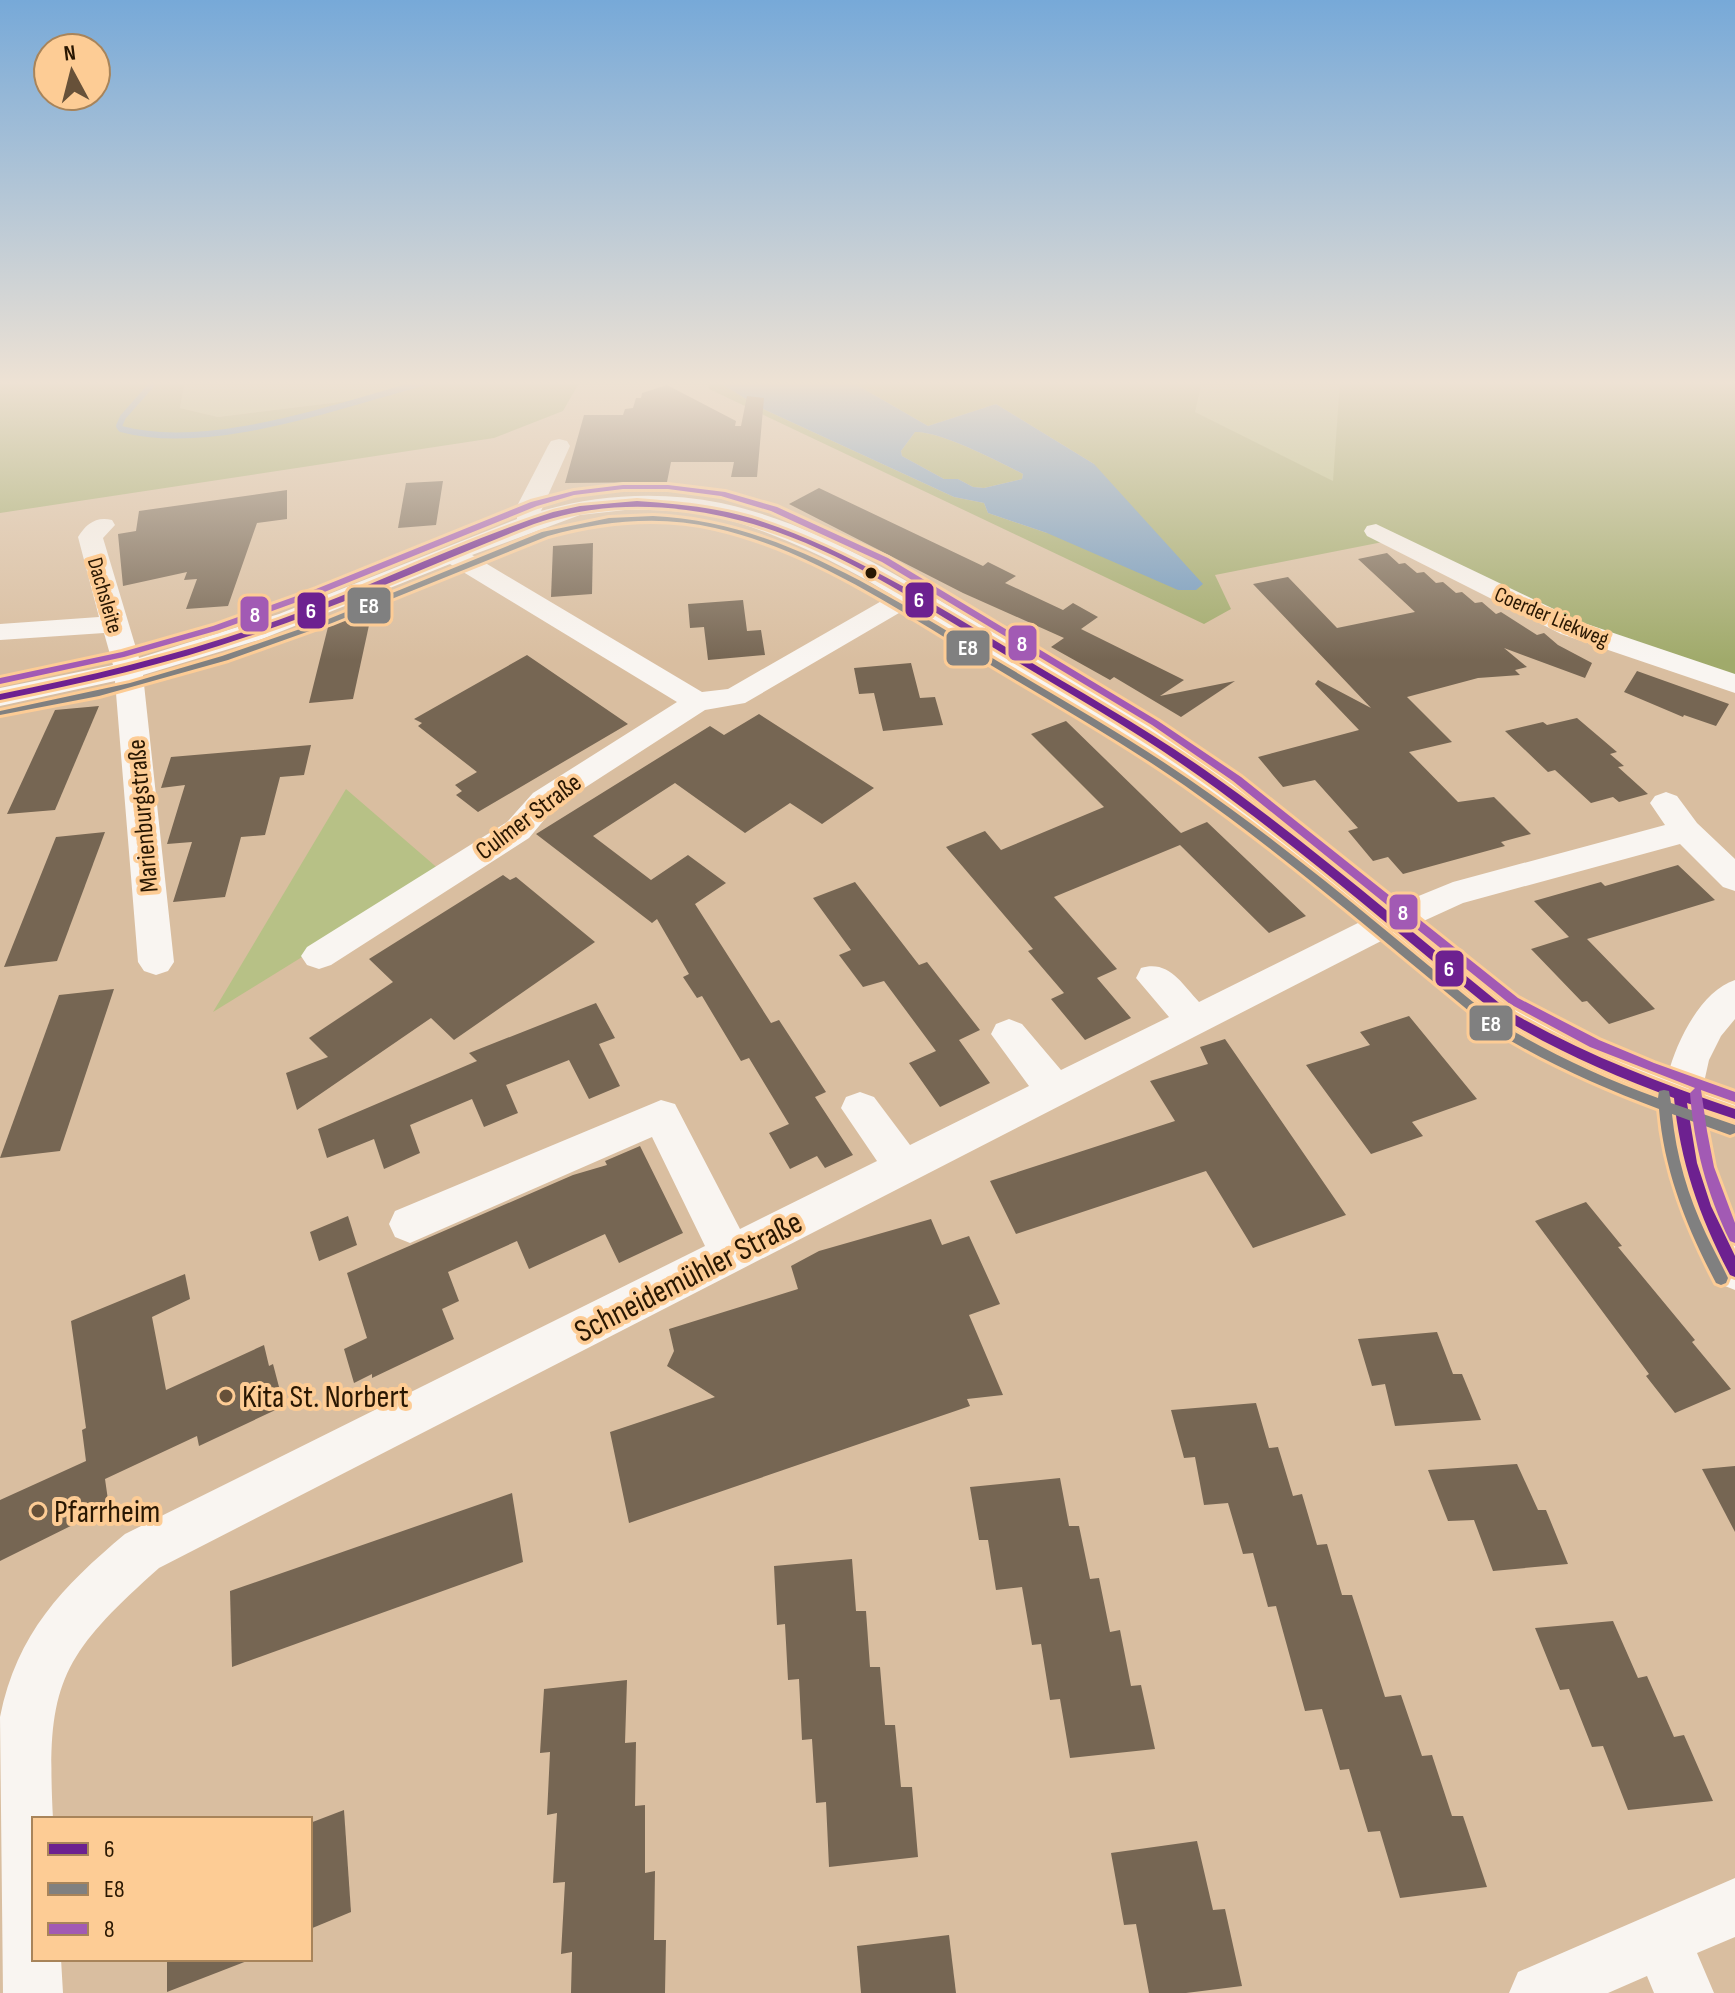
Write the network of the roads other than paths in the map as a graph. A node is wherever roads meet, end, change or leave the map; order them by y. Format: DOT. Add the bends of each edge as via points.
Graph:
graph roads {
  1 [pos="545,474"];
  2 [pos="529,523"];
  3 [pos="103,525"];
  4 [pos="1376,531"];
  5 [pos="451,553"];
  6 [pos="912,594"];
  7 [pos="115,624"];
  8 [pos="0,632"];
  9 [pos="128,670"];
  10 [pos="1735,684"];
  11 [pos="0,697"];
  12 [pos="697,702"];
  13 [pos="1735,879"];
  14 [pos="1392,921"];
  15 [pos="319,956"];
  16 [pos="156,962"];
  17 [pos="1154,978"];
  18 [pos="1735,994"];
  19 [pos="1195,1021"];
  20 [pos="1009,1034"];
  21 [pos="1056,1091"];
  22 [pos="1680,1094"];
  23 [pos="860,1108"];
  24 [pos="1735,1114"];
  25 [pos="904,1167"];
  26 [pos="410,1224"];
  27 [pos="731,1254"];
  28 [pos="1735,1270"];
  29 [pos="12,1737"];
  30 [pos="1735,1907"];
  31 [pos="1662,1940"];
  32 [pos="33,1993"];
  33 [pos="1539,1993"];
  34 [pos="1684,1993"];
  1 -- 2 [label="street" via="529,506"];
  2 -- 5 [label="street, Dachsleite"];
  2 -- 6 [label="street, Dachsleite" via="578,508 625,503 719,510 767,524"];
  3 -- 7 [label="street, Dachsleite" via="90,537"];
  4 -- 10 [label="street, Coerder Liekweg" via="1571,628"];
  5 -- 9 [label="street, Dachsleite" via="255,632"];
  5 -- 12 [label="street"];
  6 -- 12 [label="street, Culmer Straße" via="735,697"];
  6 -- 14 [label="street, Dachsleite" via="1227,791"];
  7 -- 8 [label="street"];
  7 -- 9 [label="street, Dachsleite"];
  9 -- 11 [label="street, Dachsleite"];
  9 -- 16 [label="street, Marienburgstraße"];
  12 -- 15 [label="street, Culmer Straße" via="544,800 518,830"];
  13 -- 14 [label="street, Schneidemühler Straße" via="1676,817 1453,894"];
  14 -- 19 [label="street, Schneidemühler Straße"];
  14 -- 22 [label="street, Dachsleite" via="1538,1036 1624,1077"];
  17 -- 19 [label="street"];
  18 -- 22 [label="street" via="1697,1041"];
  19 -- 21 [label="street, Schneidemühler Straße"];
  20 -- 21 [label="street"];
  21 -- 25 [label="street, Schneidemühler Straße"];
  22 -- 24 [label="street, Dachsleite"];
  22 -- 28 [label="street" via="1690,1177 1702,1212"];
  23 -- 25 [label="street"];
  25 -- 27 [label="street, Schneidemühler Straße"];
  26 -- 27 [label="street" via="661,1116"];
  27 -- 29 [label="street, Schneidemühler Straße" via="142,1551 84,1601 50,1646"];
  29 -- 32 [label="street, Schneidemühler Straße"];
  30 -- 31 [label="street"];
  31 -- 33 [label="street"];
  31 -- 34 [label="street"];
}
